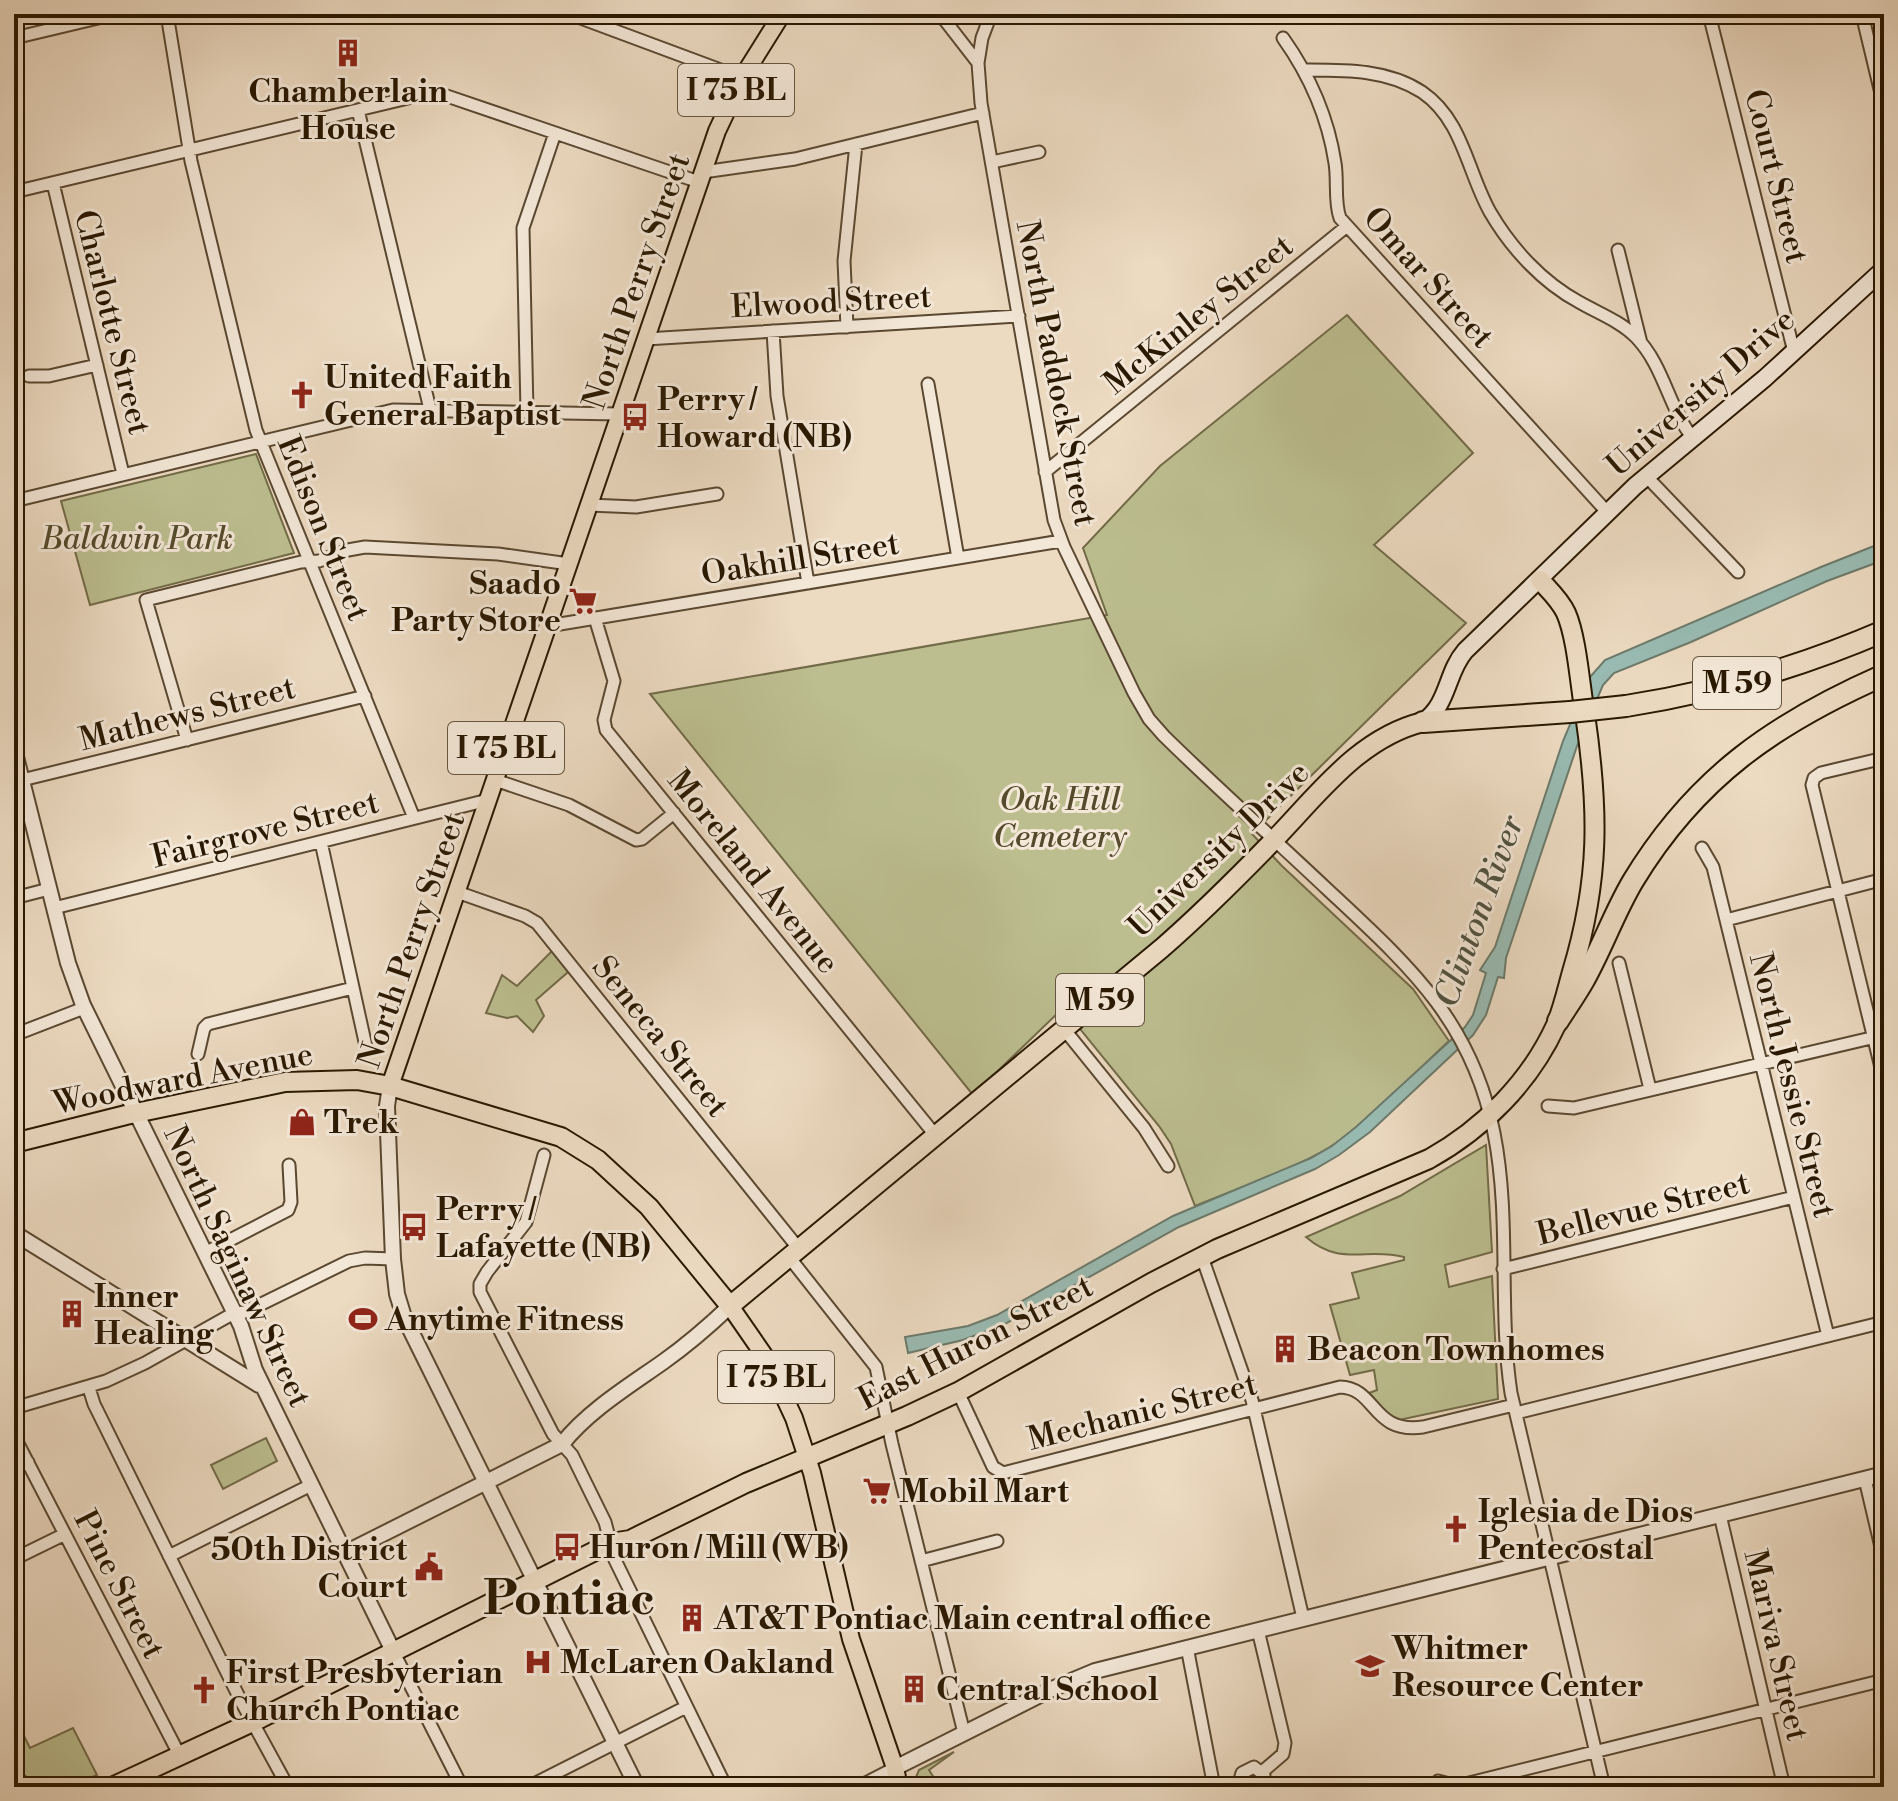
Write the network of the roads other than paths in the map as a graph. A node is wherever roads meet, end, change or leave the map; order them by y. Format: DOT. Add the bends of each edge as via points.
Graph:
graph roads {
  1 [pos="115,14"];
  2 [pos="167,14"];
  3 [pos="570,14"];
  4 [pos="782,14"];
  5 [pos="940,14"];
  6 [pos="991,14"];
  7 [pos="1709,14"];
  8 [pos="1862,14"];
  9 [pos="14,38"];
  10 [pos="1283,38"];
  11 [pos="978,63"];
  12 [pos="1304,70"];
  13 [pos="742,78"];
  14 [pos="1884,106"];
  15 [pos="358,110"];
  16 [pos="983,113"];
  17 [pos="555,133"];
  18 [pos="856,144"];
  19 [pos="189,150"];
  20 [pos="1039,152"];
  21 [pos="992,162"];
  22 [pos="701,177"];
  23 [pos="53,183"];
  24 [pos="14,192"];
  25 [pos="1347,226"];
  26 [pos="1618,250"];
  27 [pos="1884,269"];
  28 [pos="1019,316"];
  29 [pos="847,327"];
  30 [pos="773,331"];
  31 [pos="646,339"];
  32 [pos="1641,343"];
  33 [pos="1794,352"];
  34 [pos="97,365"];
  35 [pos="29,376"];
  36 [pos="928,384"];
  37 [pos="430,409"];
  38 [pos="527,411"];
  39 [pos="619,414"];
  40 [pos="1692,437"];
  41 [pos="261,441"];
  42 [pos="1045,472"];
  43 [pos="123,474"];
  44 [pos="1646,476"];
  45 [pos="717,494"];
  46 [pos="14,501"];
  47 [pos="589,505"];
  48 [pos="1607,512"];
  49 [pos="1061,541"];
  50 [pos="958,558"];
  51 [pos="310,561"];
  52 [pos="569,564"];
  53 [pos="1738,572"];
  54 [pos="1540,580"];
  55 [pos="808,583"];
  56 [pos="595,618"];
  57 [pos="548,626"];
  58 [pos="1884,631"];
  59 [pos="1884,675"];
  60 [pos="365,696"];
  61 [pos="1423,722"];
  62 [pos="187,740"];
  63 [pos="14,749"];
  64 [pos="1884,758"];
  65 [pos="22,780"];
  66 [pos="495,780"];
  67 [pos="488,800"];
  68 [pos="674,813"];
  69 [pos="414,818"];
  70 [pos="1275,839"];
  71 [pos="321,842"];
  72 [pos="1702,848"];
  73 [pos="1884,879"];
  74 [pos="49,889"];
  75 [pos="1837,891"];
  76 [pos="457,892"];
  77 [pos="14,898"];
  78 [pos="54,908"];
  79 [pos="1726,920"];
  80 [pos="1619,963"];
  81 [pos="353,988"];
  82 [pos="84,1008"];
  83 [pos="1558,1021"];
  84 [pos="1064,1029"];
  85 [pos="14,1035"];
  86 [pos="1879,1036"];
  87 [pos="367,1051"];
  88 [pos="198,1054"];
  89 [pos="1762,1064"];
  90 [pos="1884,1080"];
  91 [pos="390,1086"];
  92 [pos="1650,1089"];
  93 [pos="1548,1106"];
  94 [pos="136,1113"];
  95 [pos="1490,1115"];
  96 [pos="936,1136"];
  97 [pos="16,1142"];
  98 [pos="544,1155"];
  99 [pos="289,1165"];
  100 [pos="1168,1166"];
  101 [pos="1794,1197"];
  102 [pos="14,1233"];
  103 [pos="205,1253"];
  104 [pos="794,1253"];
  105 [pos="1202,1257"];
  106 [pos="393,1259"];
  107 [pos="1503,1269"];
  108 [pos="730,1306"];
  109 [pos="234,1313"];
  110 [pos="1884,1322"];
  111 [pos="1828,1336"];
  112 [pos="188,1339"];
  113 [pos="89,1388"];
  114 [pos="265,1391"];
  115 [pos="958,1392"];
  116 [pos="14,1408"];
  117 [pos="1254,1409"];
  118 [pos="1515,1409"];
  119 [pos="888,1424"];
  120 [pos="14,1436"];
  121 [pos="562,1444"];
  122 [pos="807,1457"];
  123 [pos="28,1462"];
  124 [pos="14,1469"];
  125 [pos="1884,1474"];
  126 [pos="1865,1479"];
  127 [pos="485,1483"];
  128 [pos="311,1485"];
  129 [pos="1720,1515"];
  130 [pos="65,1534"];
  131 [pos="997,1541"];
  132 [pos="611,1543"];
  133 [pos="345,1553"];
  134 [pos="169,1556"];
  135 [pos="1549,1557"];
  136 [pos="14,1559"];
  137 [pos="1884,1560"];
  138 [pos="921,1561"];
  139 [pos="534,1581"];
  140 [pos="1303,1618"];
  141 [pos="1258,1630"];
  142 [pos="1187,1647"];
  143 [pos="393,1651"];
  144 [pos="1884,1680"];
  145 [pos="686,1707"];
  146 [pos="1766,1710"];
  147 [pos="253,1721"];
  148 [pos="964,1733"];
  149 [pos="615,1743"];
  150 [pos="1596,1752"];
  151 [pos="180,1756"];
  152 [pos="895,1768"];
  153 [pos="1262,1772"];
  154 [pos="14,1779"];
  155 [pos="1438,1781"];
  156 [pos="23,1787"];
  157 [pos="112,1787"];
  158 [pos="288,1787"];
  159 [pos="462,1787"];
  160 [pos="528,1787"];
  161 [pos="637,1787"];
  162 [pos="726,1787"];
  163 [pos="858,1787"];
  164 [pos="899,1787"];
  165 [pos="1214,1787"];
  166 [pos="1243,1787"];
  167 [pos="1262,1787"];
  168 [pos="1604,1787"];
  169 [pos="1784,1787"];
  1 -- 9 [label="street"];
  2 -- 19 [label="street, Edison Street"];
  3 -- 13 [label="street"];
  4 -- 13 [label="main road, North Perry Street / I 75 BL"];
  5 -- 11 [label="street"];
  6 -- 11 [label="street"];
  7 -- 33 [label="street, Court Street"];
  8 -- 14 [label="street"];
  10 -- 12 [label="street, Omar Street"];
  11 -- 16 [label="street, North Paddock Street"];
  12 -- 25 [label="street, Omar Street" via="1329,134 1338,214"];
  12 -- 32 [label="street" via="1376,74 1430,98 1453,125 1484,202 1512,244 1553,285"];
  13 -- 22 [label="main road, North Perry Street / I 75 BL"];
  15 -- 17 [label="street" via="437,94"];
  15 -- 19 [label="street"];
  15 -- 37 [label="street"];
  16 -- 18 [label="street"];
  16 -- 21 [label="street, North Paddock Street"];
  17 -- 22 [label="street"];
  17 -- 38 [label="street" via="523,228"];
  18 -- 22 [label="street"];
  18 -- 29 [label="street" via="844,261"];
  19 -- 23 [label="street"];
  19 -- 41 [label="street, Edison Street"];
  20 -- 21 [label="street"];
  21 -- 28 [label="street, North Paddock Street"];
  22 -- 31 [label="main road, North Perry Street / I 75 BL"];
  23 -- 24 [label="street"];
  23 -- 34 [label="street, Charlotte Street"];
  25 -- 42 [label="street, McKinley Street"];
  25 -- 48 [label="street, Omar Street"];
  26 -- 32 [label="street"];
  27 -- 33 [label="main road, University Drive"];
  28 -- 29 [label="street, Elwood Street"];
  28 -- 42 [label="street, North Paddock Street"];
  29 -- 30 [label="street, Elwood Street"];
  30 -- 31 [label="street, Elwood Street"];
  30 -- 55 [label="street" via="777,396"];
  31 -- 39 [label="main road, North Perry Street / I 75 BL"];
  32 -- 40 [label="street"];
  33 -- 40 [label="main road, University Drive"];
  34 -- 35 [label="street"];
  34 -- 43 [label="street, Charlotte Street"];
  36 -- 50 [label="street"];
  37 -- 38 [label="street"];
  37 -- 41 [label="street" via="384,411"];
  38 -- 39 [label="street"];
  39 -- 47 [label="main road, North Perry Street / I 75 BL"];
  40 -- 44 [label="main road, University Drive"];
  41 -- 43 [label="street"];
  41 -- 51 [label="street, Edison Street"];
  42 -- 49 [label="street, North Paddock Street"];
  43 -- 46 [label="street"];
  44 -- 48 [label="main road, University Drive"];
  44 -- 53 [label="street"];
  45 -- 47 [label="street" via="636,507"];
  47 -- 52 [label="main road, North Perry Street / I 75 BL"];
  48 -- 54 [label="main road, University Drive"];
  49 -- 50 [label="street, Oakhill Street"];
  49 -- 70 [label="street, North Paddock Street" via="1149,719"];
  50 -- 55 [label="street, Oakhill Street"];
  51 -- 52 [label="street" via="365,547 505,554"];
  51 -- 60 [label="street, Edison Street"];
  51 -- 62 [label="street" via="146,600"];
  52 -- 57 [label="main road, North Perry Street / I 75 BL"];
  54 -- 61 [label="main road, University Drive" via="1465,651 1441,704"];
  54 -- 83 [label="highway" via="1568,617 1596,805 1592,890"];
  55 -- 56 [label="street, Oakhill Street"];
  56 -- 57 [label="street, Oakhill Street"];
  56 -- 68 [label="street, Moreland Avenue" via="614,685 605,727"];
  57 -- 66 [label="main road, North Perry Street / I 75 BL"];
  58 -- 61 [label="highway, M 59, bridge" via="1711,690 1626,706"];
  59 -- 83 [label="highway, M 59" via="1767,736 1707,786 1633,881"];
  60 -- 62 [label="street, Mathews Street"];
  60 -- 69 [label="street, Edison Street"];
  61 -- 70 [label="highway, University Drive / M 59" via="1367,748"];
  62 -- 65 [label="street, Mathews Street"];
  63 -- 65 [label="street, North Saginaw Street"];
  64 -- 75 [label="street" via="1821,773 1813,780"];
  65 -- 74 [label="street, North Saginaw Street"];
  66 -- 67 [label="main road, North Perry Street / I 75 BL"];
  66 -- 68 [label="street" via="567,804 636,840"];
  67 -- 69 [label="street, Fairgrove Street"];
  67 -- 76 [label="main road, North Perry Street / I 75 BL"];
  68 -- 96 [label="street, Moreland Avenue"];
  69 -- 71 [label="street, Fairgrove Street"];
  70 -- 84 [label="highway, University Drive / M 59" via="1180,933"];
  70 -- 95 [label="street, North Paddock Street" via="1411,969 1454,1026"];
  71 -- 78 [label="street, Fairgrove Street"];
  71 -- 81 [label="street"];
  72 -- 79 [label="street, North Jessie Street" via="1713,867"];
  73 -- 75 [label="street"];
  74 -- 77 [label="street"];
  74 -- 78 [label="street, North Saginaw Street"];
  75 -- 79 [label="street"];
  75 -- 86 [label="street"];
  76 -- 91 [label="main road, North Perry Street / I 75 BL"];
  76 -- 104 [label="street, Seneca Street" via="537,923"];
  78 -- 82 [label="street, North Saginaw Street"];
  79 -- 89 [label="street, North Jessie Street"];
  80 -- 92 [label="street"];
  81 -- 87 [label="street"];
  81 -- 88 [label="street" via="209,1024"];
  82 -- 85 [label="street"];
  82 -- 94 [label="street, North Saginaw Street"];
  83 -- 95 [label="highway, M 59" via="1530,1069"];
  84 -- 96 [label="highway, University Drive / M 59"];
  84 -- 100 [label="street"];
  86 -- 89 [label="street"];
  86 -- 90 [label="street"];
  89 -- 92 [label="street"];
  89 -- 101 [label="street, North Jessie Street"];
  91 -- 94 [label="highway, Woodward Avenue / I 75 BL" via="357,1080 285,1082"];
  91 -- 106 [label="street, North Perry Street"];
  91 -- 108 [label="highway, Woodward Avenue / I 75 BL" via="561,1137 598,1160 649,1207"];
  92 -- 93 [label="street" via="1571,1108"];
  94 -- 97 [label="highway, Woodward Avenue / I 75 BL"];
  94 -- 103 [label="street, North Saginaw Street"];
  95 -- 105 [label="highway, East Huron Street / M 59" via="1429,1159"];
  95 -- 107 [label="street, North Paddock Street" via="1500,1178"];
  96 -- 104 [label="highway, University Drive / M 59"];
  98 -- 121 [label="street" via="526,1222 480,1288"];
  99 -- 103 [label="street" via="288,1210"];
  101 -- 107 [label="street, Bellevue Street"];
  101 -- 111 [label="street, North Jessie Street"];
  102 -- 112 [label="street"];
  103 -- 109 [label="street, North Saginaw Street"];
  104 -- 108 [label="highway, University Drive / M 59"];
  104 -- 119 [label="street, Seneca Street" via="873,1361"];
  105 -- 115 [label="highway, East Huron Street / M 59"];
  105 -- 117 [label="street"];
  106 -- 109 [label="street" via="349,1261"];
  106 -- 127 [label="street, North Perry Street" via="404,1317"];
  107 -- 118 [label="street, North Paddock Street"];
  108 -- 121 [label="street, University Drive"];
  108 -- 122 [label="main road, Woodward Avenue / I 75 BL" via="775,1373"];
  109 -- 112 [label="street"];
  109 -- 114 [label="street, North Saginaw Street"];
  110 -- 111 [label="street, Mechanic Street"];
  111 -- 118 [label="street, Mechanic Street"];
  112 -- 113 [label="street"];
  112 -- 114 [label="street"];
  113 -- 116 [label="street"];
  113 -- 134 [label="street"];
  114 -- 128 [label="street, North Saginaw Street"];
  115 -- 117 [label="street, Mechanic Street" via="993,1467 1003,1473"];
  115 -- 119 [label="highway, East Huron Street / M 59"];
  117 -- 118 [label="street, Mechanic Street" via="1335,1388 1362,1394 1377,1413 1401,1427"];
  117 -- 140 [label="street"];
  118 -- 135 [label="street, North Paddock Street"];
  119 -- 122 [label="highway, East Huron Street / M 59"];
  119 -- 138 [label="street, Seneca Street"];
  120 -- 123 [label="street, Pine Street"];
  121 -- 127 [label="street, University Drive"];
  121 -- 132 [label="street" via="572,1455"];
  122 -- 132 [label="highway, East Huron Street / M 59" via="630,1540"];
  122 -- 152 [label="main road, Woodward Avenue / I 75 BL" via="851,1639"];
  123 -- 124 [label="street"];
  123 -- 130 [label="street, Pine Street"];
  125 -- 126 [label="street"];
  126 -- 129 [label="street"];
  126 -- 137 [label="street"];
  127 -- 133 [label="street, University Drive"];
  127 -- 139 [label="street, North Perry Street"];
  128 -- 133 [label="street, North Saginaw Street"];
  128 -- 134 [label="street"];
  129 -- 135 [label="street"];
  129 -- 146 [label="street, Mariva Street"];
  130 -- 136 [label="street"];
  130 -- 151 [label="street, Pine Street"];
  131 -- 138 [label="street"];
  132 -- 139 [label="highway, East Huron Street / M 59"];
  132 -- 145 [label="street"];
  133 -- 143 [label="street, North Saginaw Street"];
  134 -- 147 [label="street"];
  135 -- 140 [label="street"];
  135 -- 150 [label="street, North Paddock Street"];
  138 -- 148 [label="street, Seneca Street"];
  139 -- 143 [label="highway, East Huron Street / M 59"];
  139 -- 149 [label="street, North Perry Street"];
  140 -- 141 [label="street"];
  141 -- 142 [label="street"];
  141 -- 153 [label="street" via="1286,1747"];
  142 -- 148 [label="street" via="1087,1673"];
  142 -- 165 [label="street"];
  143 -- 147 [label="highway, M 59"];
  143 -- 159 [label="street, North Saginaw Street"];
  144 -- 146 [label="street"];
  145 -- 149 [label="street"];
  145 -- 162 [label="street"];
  146 -- 150 [label="street"];
  146 -- 169 [label="street, Mariva Street"];
  147 -- 151 [label="highway, M 59"];
  147 -- 158 [label="street"];
  148 -- 152 [label="street"];
  149 -- 160 [label="street"];
  149 -- 161 [label="street, North Perry Street"];
  150 -- 155 [label="street" via="1457,1786"];
  150 -- 168 [label="street, North Paddock Street"];
  151 -- 157 [label="highway, M 59"];
  152 -- 163 [label="street"];
  152 -- 164 [label="main road, Woodward Avenue / I 75 BL"];
  153 -- 166 [label="street" via="1247,1768 1241,1776"];
  153 -- 167 [label="street"];
  154 -- 156 [label="main road"];
}
